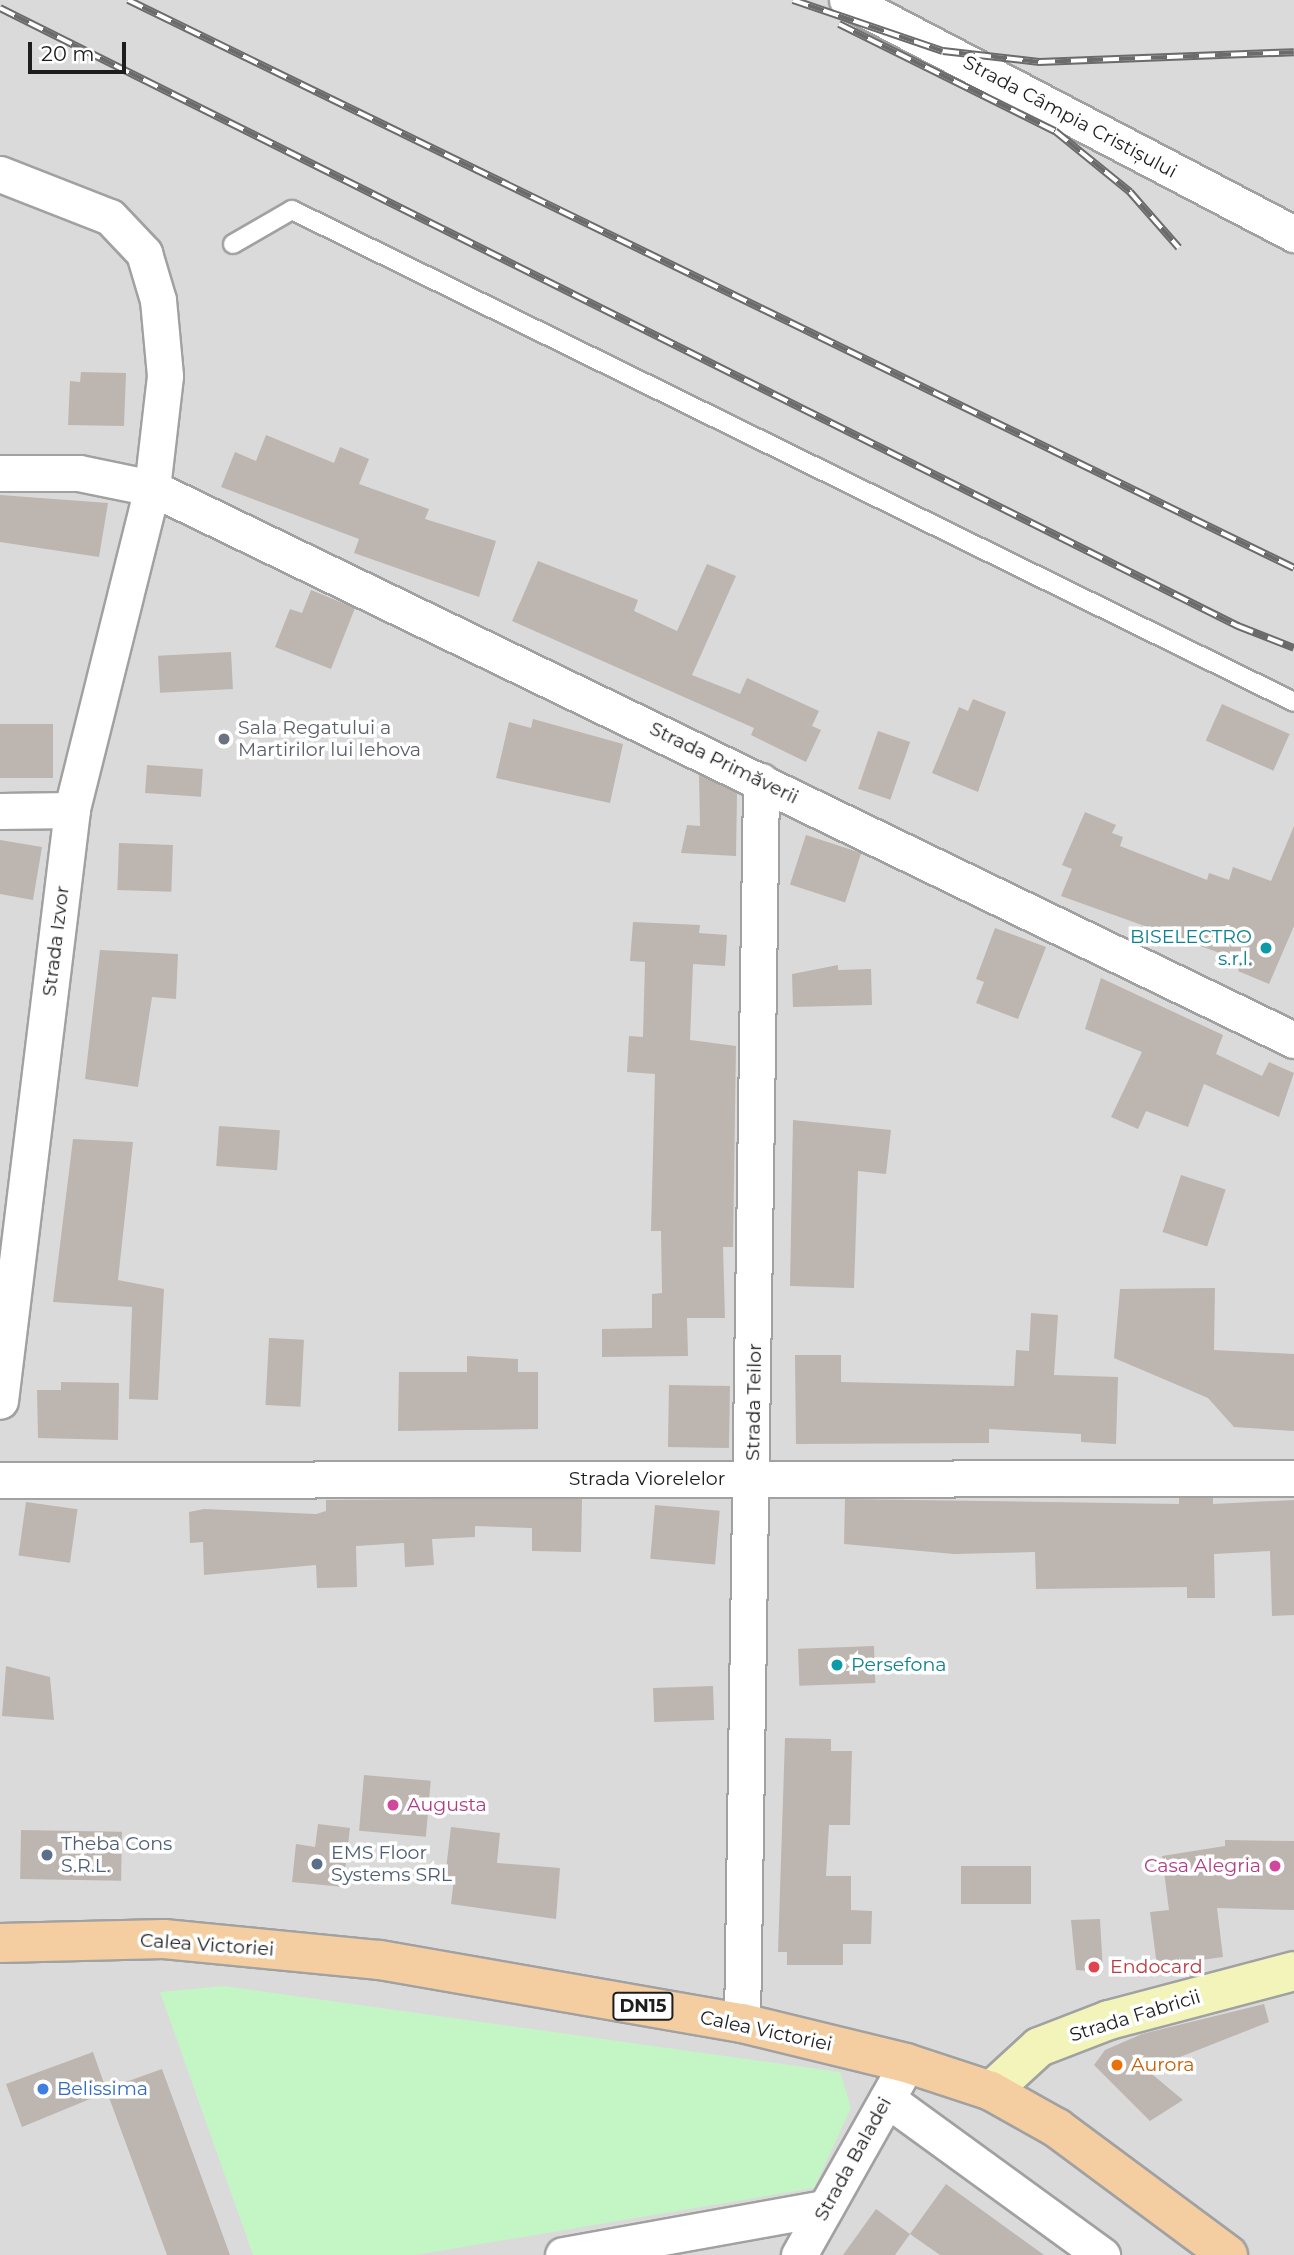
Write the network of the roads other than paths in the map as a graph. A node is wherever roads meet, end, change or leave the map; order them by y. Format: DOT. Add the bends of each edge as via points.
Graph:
graph roads {
  1 [pos="847,0"];
  2 [pos="0,174"];
  3 [pos="1294,234"];
  4 [pos="233,244"];
  5 [pos="0,473"];
  6 [pos="152,488"];
  7 [pos="1294,702"];
  8 [pos="761,781"];
  9 [pos="72,810"];
  10 [pos="0,811"];
  11 [pos="1294,1040"];
  12 [pos="12,1202"];
  13 [pos="0,1401"];
  14 [pos="1294,1478"];
  15 [pos="754,1479"];
  16 [pos="0,1480"];
  17 [pos="0,1943"];
  18 [pos="1294,1971"];
  19 [pos="742,2023"];
  20 [pos="906,2063"];
  21 [pos="991,2091"];
  22 [pos="887,2099"];
  23 [pos="825,2208"];
  24 [pos="563,2255"];
  25 [pos="799,2255"];
  26 [pos="1102,2255"];
  27 [pos="1228,2255"];
  1 -- 3 [label="street, Strada Câmpia Cristișului"];
  2 -- 6 [label="street, Strada Izvor" via="110,217 144,253 158,299 164,376"];
  4 -- 7 [label="lane" via="292,210"];
  5 -- 6 [label="street, Strada Primăverii" via="79,473"];
  6 -- 8 [label="street, Strada Primăverii"];
  6 -- 9 [label="street, Strada Izvor"];
  8 -- 11 [label="street, Strada Primăverii"];
  8 -- 15 [label="street, Strada Teilor"];
  9 -- 10 [label="street"];
  9 -- 12 [label="street, Strada Izvor"];
  12 -- 13 [label="street, Strada Izvor"];
  14 -- 15 [label="street, Strada Viorelelor"];
  15 -- 16 [label="street, Strada Viorelelor"];
  15 -- 19 [label="street, Strada Teilor"];
  17 -- 19 [label="main road, Calea Victoriei / DN15" via="164,1939 380,1960"];
  18 -- 21 [label="street, Strada Fabricii" via="1109,2020 1039,2047"];
  19 -- 20 [label="main road, Calea Victoriei / DN15"];
  20 -- 21 [label="main road, Calea Victoriei / DN15"];
  20 -- 22 [label="street, Strada Baladei"];
  21 -- 27 [label="main road, Calea Victoriei / DN15" via="1057,2128"];
  22 -- 23 [label="street, Strada Baladei"];
  22 -- 26 [label="street"];
  23 -- 24 [label="street"];
  23 -- 25 [label="street, Strada Baladei"];
}
